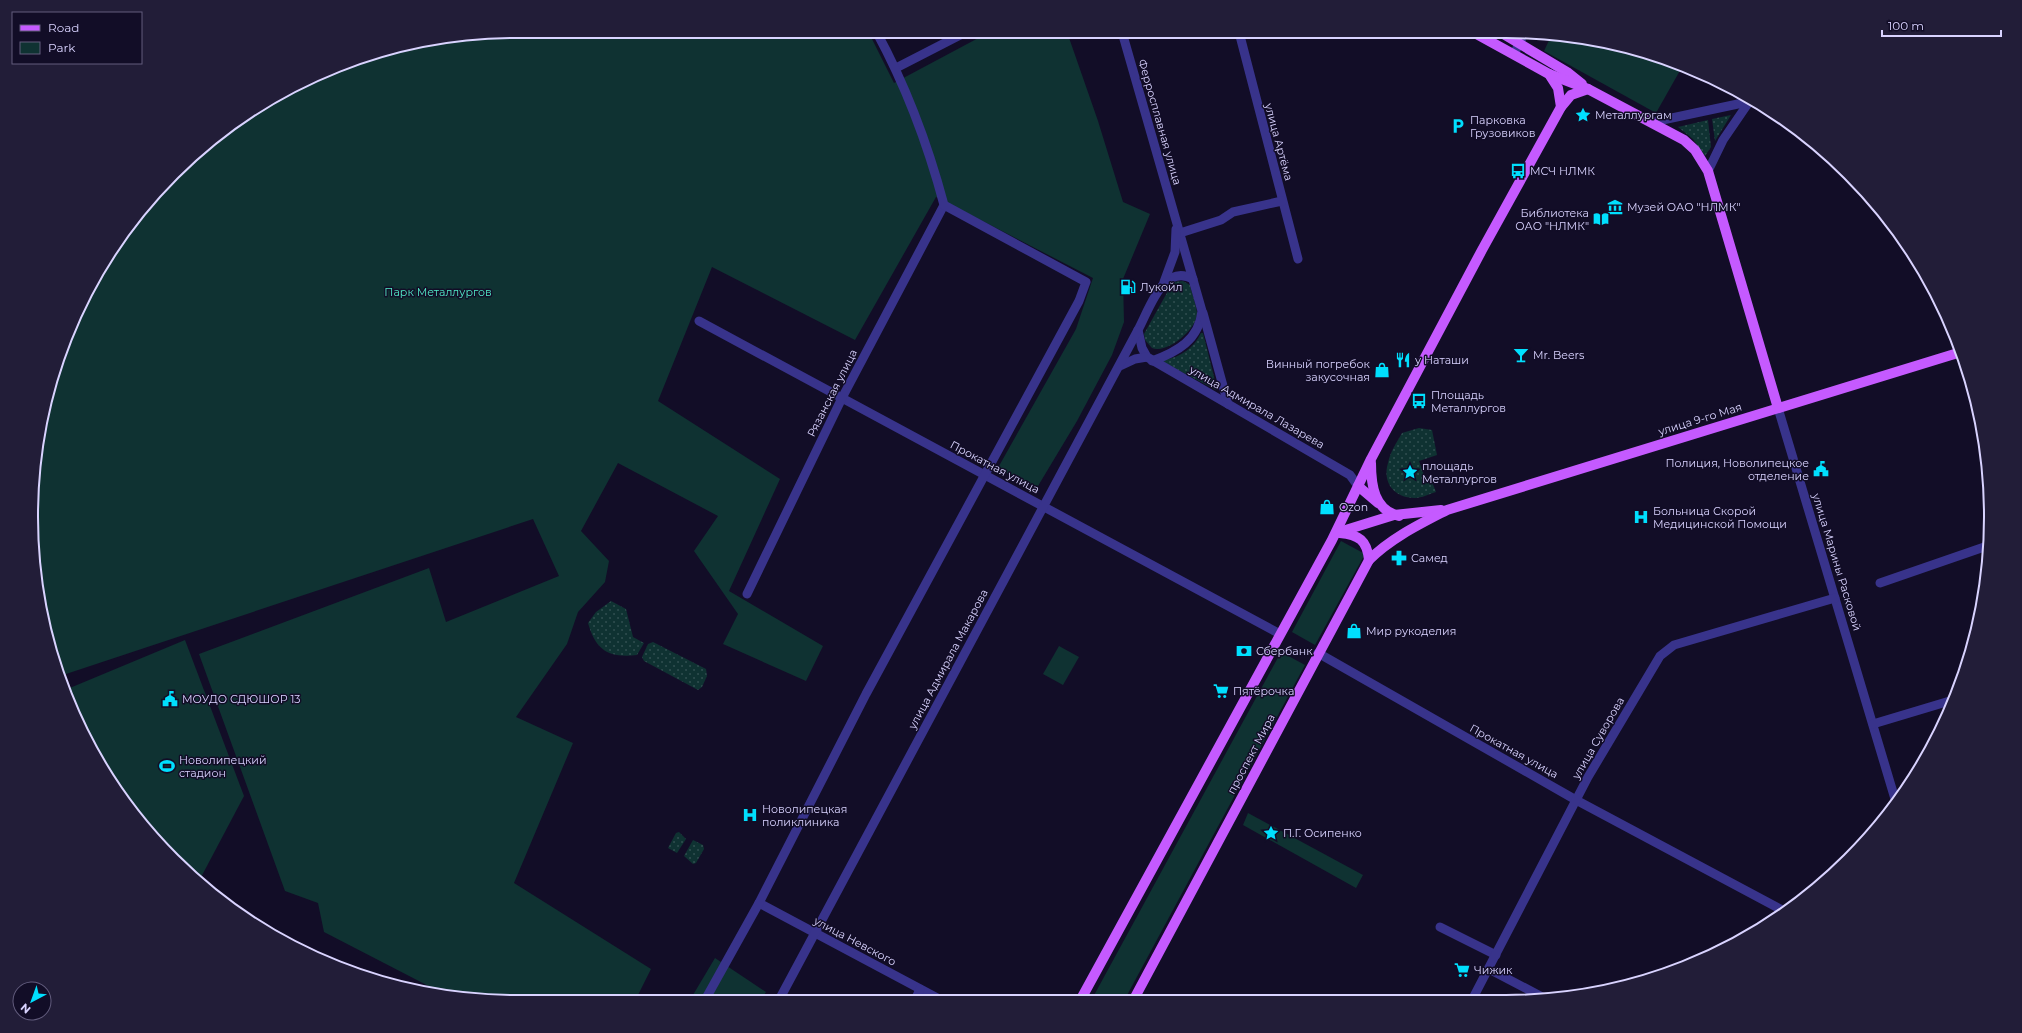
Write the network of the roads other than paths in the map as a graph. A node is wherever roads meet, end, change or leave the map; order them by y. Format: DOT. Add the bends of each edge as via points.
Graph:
graph roads {
  1 [pos="880,38"];
  2 [pos="956,38"];
  3 [pos="1124,38"];
  4 [pos="1241,38"];
  5 [pos="1484,38"];
  6 [pos="1512,38"];
  7 [pos="1522,39"];
  8 [pos="1520,42"];
  9 [pos="1514,54"];
  10 [pos="896,68"];
  11 [pos="1549,74"];
  12 [pos="1588,89"];
  13 [pos="1745,102"];
  14 [pos="1748,104"];
  15 [pos="1561,107"];
  16 [pos="1653,122"];
  17 [pos="1708,171"];
  18 [pos="1282,201"];
  19 [pos="944,206"];
  20 [pos="1176,219"];
  21 [pos="1180,233"];
  22 [pos="1298,258"];
  23 [pos="1193,279"];
  24 [pos="1164,283"];
  25 [pos="1202,311"];
  26 [pos="699,321"];
  27 [pos="1138,330"];
  28 [pos="1956,354"];
  29 [pos="1150,359"];
  30 [pos="1120,366"];
  31 [pos="842,398"];
  32 [pos="1228,404"];
  33 [pos="1778,408"];
  34 [pos="1371,459"];
  35 [pos="986,476"];
  36 [pos="1358,486"];
  37 [pos="1380,505"];
  38 [pos="1043,506"];
  39 [pos="1447,510"];
  40 [pos="1394,515"];
  41 [pos="1421,523"];
  42 [pos="1336,533"];
  43 [pos="1983,547"];
  44 [pos="1369,560"];
  45 [pos="1880,583"];
  46 [pos="747,594"];
  47 [pos="1835,598"];
  48 [pos="1280,634"];
  49 [pos="1318,654"];
  50 [pos="1947,702"];
  51 [pos="1873,724"];
  52 [pos="1894,795"];
  53 [pos="1576,800"];
  54 [pos="759,903"];
  55 [pos="1779,908"];
  56 [pos="1440,927"];
  57 [pos="815,933"];
  58 [pos="1496,955"];
  59 [pos="1489,969"];
  60 [pos="920,989"];
  61 [pos="1536,994"];
  62 [pos="708,995"];
  63 [pos="782,995"];
  64 [pos="917,995"];
  65 [pos="931,995"];
  66 [pos="1083,995"];
  67 [pos="1136,995"];
  68 [pos="1475,995"];
  1 -- 10 [label="street"];
  2 -- 10 [label="street"];
  3 -- 20 [label="street, Ферросплавная улица"];
  4 -- 18 [label="street, улица Артёма"];
  5 -- 9 [label="main road"];
  6 -- 8 [label="main road"];
  7 -- 8 [label="street"];
  8 -- 9 [label="street"];
  8 -- 12 [label="main road" via="1567,72"];
  9 -- 11 [label="main road"];
  10 -- 19 [label="street" via="934,168"];
  11 -- 12 [label="main road"];
  11 -- 15 [label="main road" via="1558,88"];
  12 -- 15 [label="main road" via="1571,95"];
  12 -- 16 [label="main road"];
  13 -- 16 [label="street"];
  14 -- 17 [label="street" via="1723,140"];
  15 -- 34 [label="main road"];
  16 -- 17 [label="main road" via="1684,140 1695,150"];
  17 -- 33 [label="main road, улица Марины Расковой"];
  18 -- 21 [label="street" via="1234,212 1221,220"];
  18 -- 22 [label="street, улица Артёма"];
  19 -- 31 [label="street, Рязанская улица"];
  19 -- 35 [label="street" via="1086,282 1079,301"];
  20 -- 21 [label="street, Ферросплавная улица"];
  20 -- 24 [label="street" via="1175,252"];
  21 -- 23 [label="street, Ферросплавная улица"];
  23 -- 24 [label="street" via="1180,274"];
  23 -- 25 [label="street, Ферросплавная улица"];
  24 -- 27 [label="street, улица Адмирала Макарова"];
  25 -- 29 [label="street" via="1197,328 1187,343 1171,353"];
  25 -- 32 [label="street"];
  26 -- 31 [label="street, Прокатная улица"];
  27 -- 29 [label="street" via="1142,348"];
  27 -- 30 [label="street, улица Адмирала Макарова"];
  28 -- 33 [label="main road, улица 9-го Мая"];
  29 -- 30 [label="street" via="1135,359"];
  29 -- 32 [label="street, улица Адмирала Лазарева"];
  30 -- 38 [label="street, улица Адмирала Макарова"];
  31 -- 35 [label="street, Прокатная улица"];
  31 -- 46 [label="street, Рязанская улица"];
  32 -- 36 [label="street, улица Адмирала Лазарева" via="1350,475"];
  33 -- 39 [label="main road, улица 9-го Мая"];
  33 -- 47 [label="street, улица Марины Расковой"];
  34 -- 36 [label="main road"];
  34 -- 37 [label="main road" via="1371,484"];
  35 -- 38 [label="street, Прокатная улица"];
  35 -- 54 [label="street" via="866,694"];
  36 -- 37 [label="main road"];
  36 -- 42 [label="main road"];
  37 -- 40 [label="main road"];
  38 -- 48 [label="street, Прокатная улица"];
  38 -- 57 [label="street, улица Адмирала Макарова"];
  39 -- 40 [label="main road"];
  39 -- 41 [label="main road, проспект Мира"];
  40 -- 41 [label="main road"];
  40 -- 42 [label="main road"];
  41 -- 44 [label="main road, проспект Мира" via="1380,549"];
  42 -- 44 [label="main road" via="1352,534 1359,538 1367,547"];
  42 -- 48 [label="main road"];
  43 -- 45 [label="street"];
  44 -- 49 [label="main road, проспект Мира"];
  47 -- 51 [label="street, улица Марины Расковой"];
  47 -- 53 [label="street, улица Суворова" via="1674,645 1660,656"];
  48 -- 66 [label="main road"];
  49 -- 53 [label="street, Прокатная улица"];
  49 -- 67 [label="main road, проспект Мира"];
  50 -- 51 [label="street"];
  51 -- 52 [label="street, улица Марины Расковой"];
  53 -- 55 [label="street, Прокатная улица"];
  53 -- 58 [label="street, улица Суворова"];
  54 -- 57 [label="street, улица Невского"];
  54 -- 62 [label="street"];
  56 -- 58 [label="street"];
  57 -- 60 [label="street, улица Невского"];
  57 -- 63 [label="street, улица Адмирала Макарова"];
  58 -- 59 [label="street, улица Суворова"];
  59 -- 61 [label="street"];
  59 -- 68 [label="street, улица Суворова"];
  60 -- 64 [label="street"];
  60 -- 65 [label="street, улица Невского"];
}
